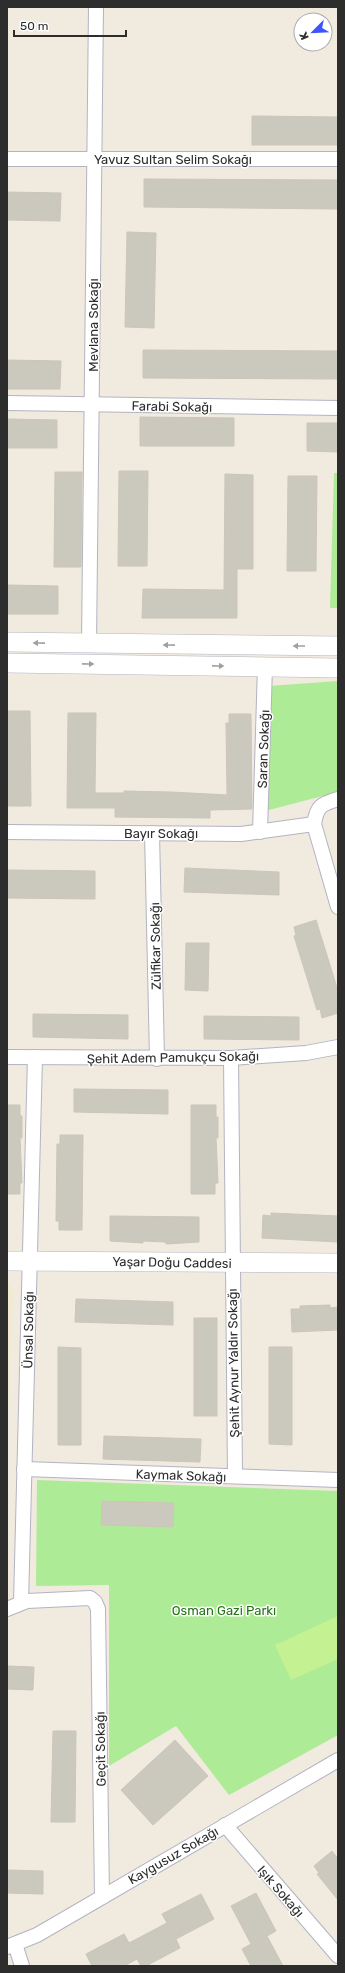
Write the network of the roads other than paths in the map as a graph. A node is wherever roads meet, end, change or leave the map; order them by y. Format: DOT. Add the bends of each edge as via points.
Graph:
graph roads {
  1 [pos="96,7"];
  2 [pos="7,159"];
  3 [pos="94,159"];
  4 [pos="338,159"];
  5 [pos="7,404"];
  6 [pos="93,405"];
  7 [pos="338,408"];
  8 [pos="7,642"];
  9 [pos="89,644"];
  10 [pos="336,645"];
  11 [pos="7,664"];
  12 [pos="265,666"];
  13 [pos="338,668"];
  14 [pos="338,799"];
  15 [pos="315,817"];
  16 [pos="7,832"];
  17 [pos="260,832"];
  18 [pos="152,833"];
  19 [pos="338,907"];
  20 [pos="338,1047"];
  21 [pos="7,1057"];
  22 [pos="35,1057"];
  23 [pos="157,1058"];
  24 [pos="230,1058"];
  25 [pos="7,1261"];
  26 [pos="30,1261"];
  27 [pos="232,1263"];
  28 [pos="338,1263"];
  29 [pos="24,1469"];
  30 [pos="235,1476"];
  31 [pos="338,1480"];
  32 [pos="21,1603"];
  33 [pos="7,1609"];
  34 [pos="338,1760"];
  35 [pos="224,1825"];
  36 [pos="102,1897"];
  37 [pos="11,1946"];
  38 [pos="338,1956"];
  39 [pos="22,1966"];
  1 -- 3 [label="street, Mevlana Sokağı"];
  2 -- 3 [label="street, Yavuz Sultan Selim Sokağı"];
  3 -- 4 [label="street, Yavuz Sultan Selim Sokağı"];
  3 -- 6 [label="street, Mevlana Sokağı"];
  5 -- 6 [label="street, Farabi Sokağı"];
  6 -- 7 [label="street, Farabi Sokağı"];
  6 -- 9 [label="street, Mevlana Sokağı"];
  9 -- 8 [label="main road, one-way"];
  10 -- 9 [label="main road, one-way"];
  11 -- 12 [label="main road, one-way"];
  12 -- 13 [label="main road"];
  12 -- 17 [label="street, Saran Sokağı"];
  14 -- 15 [label="street" via="324,803"];
  15 -- 17 [label="street, Bayır Sokağı"];
  15 -- 19 [label="street"];
  16 -- 18 [label="street, Bayır Sokağı"];
  17 -- 18 [label="street, Bayır Sokağı"];
  18 -- 23 [label="street, Zülfikar Sokağı"];
  20 -- 24 [label="street, Şehit Adem Pamukçu Sokağı" via="306,1053"];
  21 -- 22 [label="street, Şehit Adem Pamukçu Sokağı"];
  22 -- 23 [label="street, Şehit Adem Pamukçu Sokağı"];
  22 -- 26 [label="street, Ünsal Sokağı"];
  23 -- 24 [label="street, Şehit Adem Pamukçu Sokağı"];
  24 -- 27 [label="street, Şehit Aynur Yaldır Sokağı"];
  25 -- 26 [label="main road, Yaşar Doğu Caddesi"];
  26 -- 27 [label="main road, Yaşar Doğu Caddesi"];
  26 -- 29 [label="street, Ünsal Sokağı"];
  27 -- 28 [label="main road, Yaşar Doğu Caddesi"];
  27 -- 30 [label="street, Şehit Aynur Yaldır Sokağı"];
  29 -- 30 [label="street, Kaymak Sokağı"];
  29 -- 32 [label="street, Ünsal Sokağı"];
  30 -- 31 [label="street, Kaymak Sokağı"];
  32 -- 33 [label="street"];
  32 -- 36 [label="street, Geçit Sokağı" via="90,1598 98,1609"];
  34 -- 35 [label="street, Kaygusuz Sokağı"];
  35 -- 36 [label="street, Kaygusuz Sokağı"];
  35 -- 38 [label="street, Işık Sokağı"];
  36 -- 37 [label="street, Kaygusuz Sokağı" via="31,1938"];
  37 -- 39 [label="street"];
}
